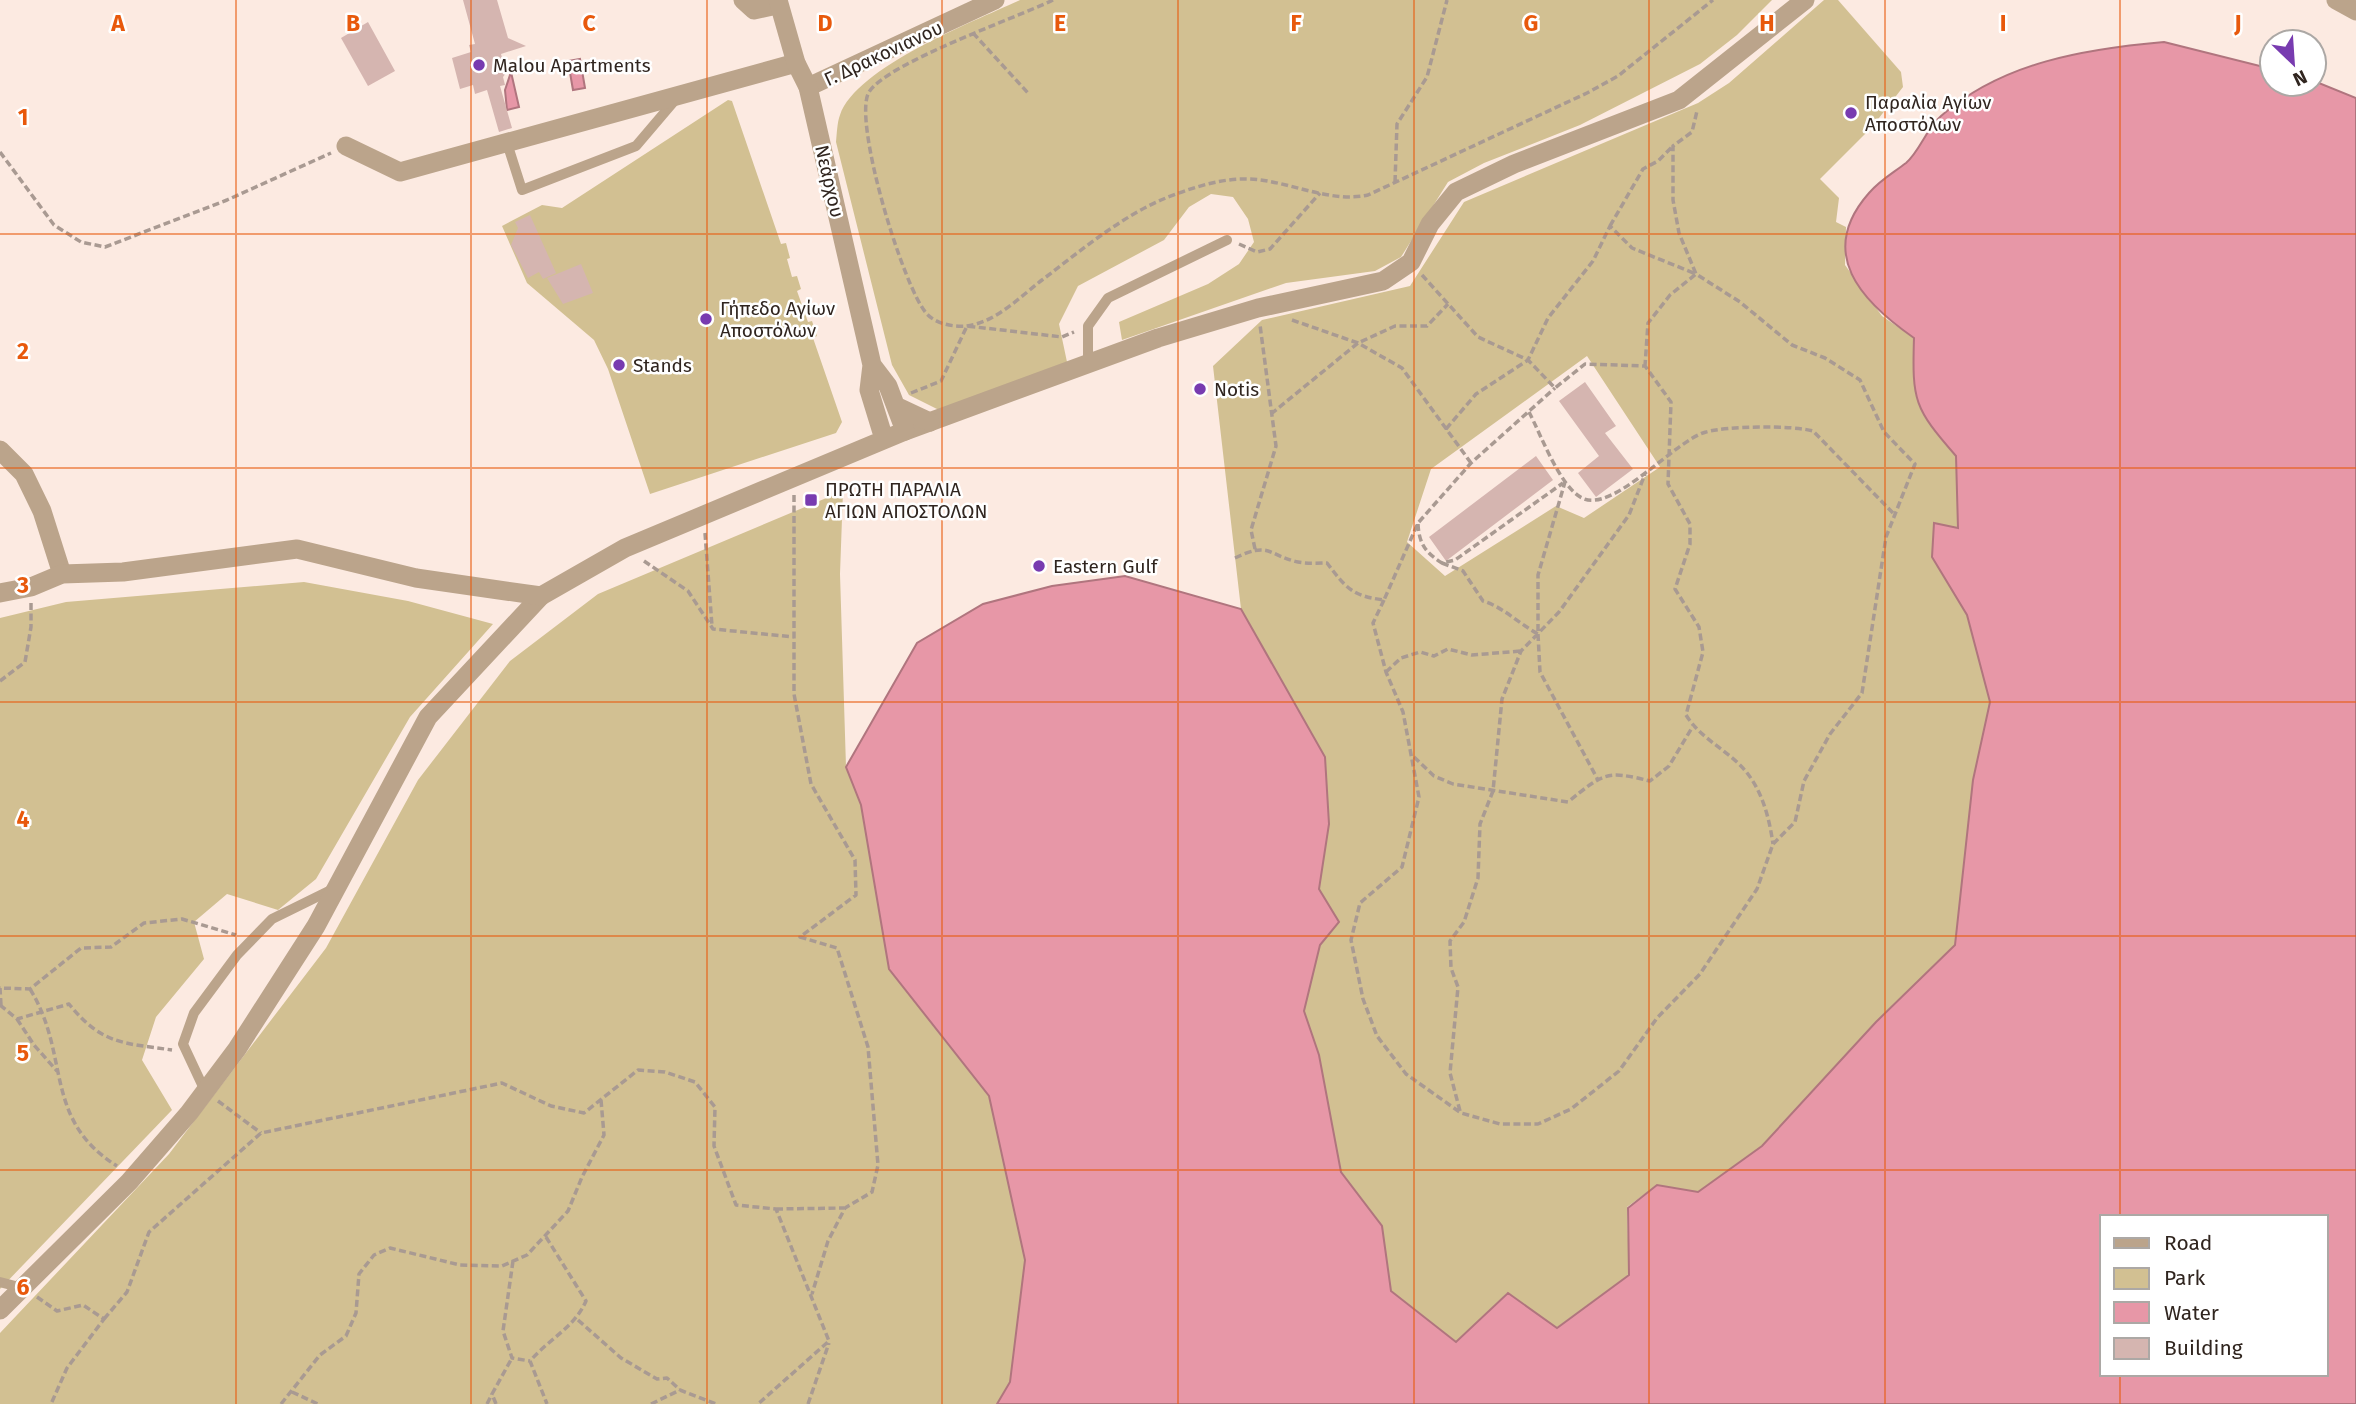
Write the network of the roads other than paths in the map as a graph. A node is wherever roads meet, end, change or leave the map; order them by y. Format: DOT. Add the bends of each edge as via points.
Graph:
graph roads {
  1 [pos="743,0"];
  2 [pos="995,0"];
  3 [pos="1805,0"];
  4 [pos="2336,0"];
  5 [pos="777,2"];
  6 [pos="2356,11"];
  7 [pos="796,63"];
  8 [pos="808,88"];
  9 [pos="680,95"];
  10 [pos="507,143"];
  11 [pos="346,146"];
  12 [pos="1227,240"];
  13 [pos="1088,362"];
  14 [pos="872,365"];
  15 [pos="897,404"];
  16 [pos="875,415"];
  17 [pos="930,422"];
  18 [pos="905,431"];
  19 [pos="884,439"];
  20 [pos="0,450"];
  21 [pos="857,450"];
  22 [pos="62,574"];
  23 [pos="0,593"];
  24 [pos="541,596"];
  25 [pos="337,888"];
  26 [pos="206,1091"];
  27 [pos="0,1282"];
  28 [pos="24,1288"];
  29 [pos="0,1310"];
  1 -- 5 [label="street" via="754,10"];
  2 -- 8 [label="street, Γ. Δρακονιανου"];
  3 -- 13 [label="street" via="1679,100 1514,164 1456,192 1430,224 1411,262 1383,281 1258,308"];
  4 -- 6 [label="street"];
  5 -- 7 [label="street, Νεάρχου"];
  7 -- 8 [label="street, Νεάρχου"];
  7 -- 9 [label="street"];
  8 -- 14 [label="street, Νεάρχου"];
  9 -- 10 [label="street"];
  9 -- 10 [label="lane" via="636,146 522,190"];
  10 -- 11 [label="street" via="400,172"];
  12 -- 13 [label="lane" via="1108,298 1088,326"];
  13 -- 17 [label="street"];
  14 -- 15 [label="street, Νεάρχου"];
  14 -- 16 [label="street, Νεάρχου" via="869,390"];
  15 -- 17 [label="street"];
  15 -- 18 [label="street, Νεάρχου"];
  16 -- 19 [label="street, Νεάρχου"];
  16 -- 21 [label="street"];
  17 -- 18 [label="street"];
  18 -- 19 [label="street"];
  19 -- 21 [label="street"];
  20 -- 22 [label="street" via="24,474"];
  21 -- 24 [label="street" via="625,548"];
  22 -- 23 [label="street"];
  22 -- 24 [label="street" via="123,572 297,549 416,578"];
  24 -- 25 [label="street" via="428,717"];
  25 -- 26 [label="street"];
  25 -- 26 [label="lane" via="272,919 194,1013 183,1044"];
  26 -- 28 [label="street" via="134,1177"];
  27 -- 28 [label="lane"];
  28 -- 29 [label="street"];
}
